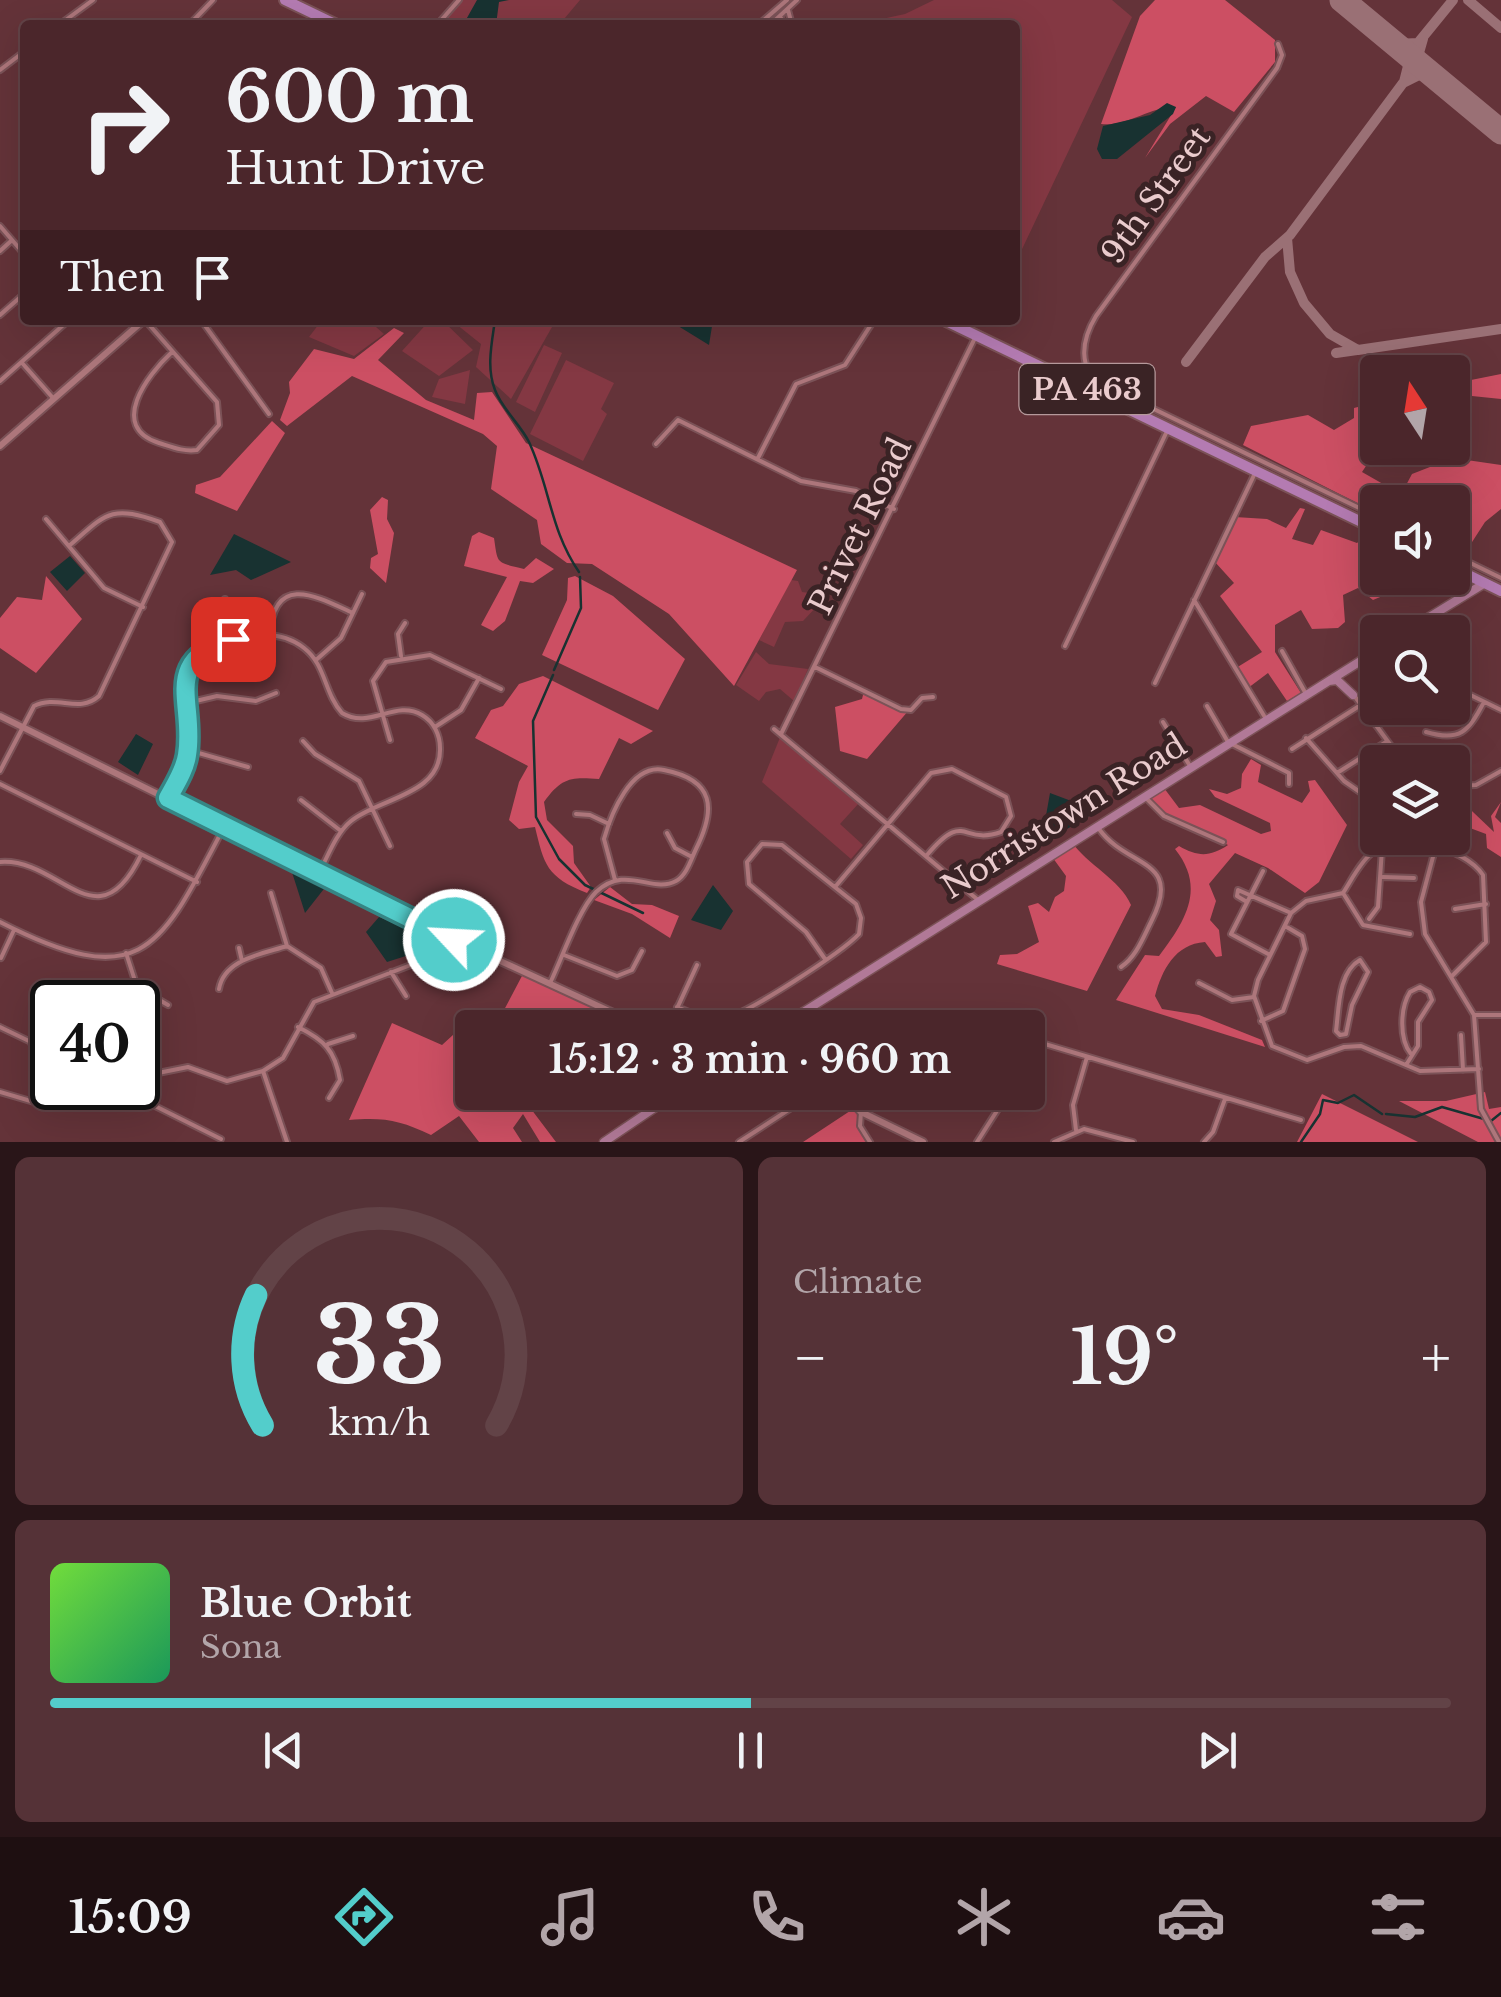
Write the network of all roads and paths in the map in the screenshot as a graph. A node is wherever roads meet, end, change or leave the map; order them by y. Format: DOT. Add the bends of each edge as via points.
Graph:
graph roads {
  1 [pos="93,0"];
  2 [pos="212,0"];
  3 [pos="285,0"];
  4 [pos="459,0"];
  5 [pos="786,0"];
  6 [pos="797,0"];
  7 [pos="788,9"];
  8 [pos="310,10"];
  9 [pos="780,16"];
  10 [pos="66,20"];
  11 [pos="194,20"];
  12 [pos="441,20"];
  13 [pos="764,20"];
  14 [pos="776,20"];
  15 [pos="782,20"];
  16 [pos="785,20"];
  17 [pos="791,20"];
  18 [pos="1278,44"];
  19 [pos="20,54"];
  20 [pos="0,70"];
  21 [pos="0,226"];
  22 [pos="12,240"];
  23 [pos="20,249"];
  24 [pos="0,251"];
  25 [pos="20,298"];
  26 [pos="0,316"];
  27 [pos="63,325"];
  28 [pos="138,325"];
  29 [pos="148,325"];
  30 [pos="205,325"];
  31 [pos="871,325"];
  32 [pos="955,325"];
  33 [pos="976,335"];
  34 [pos="172,352"];
  35 [pos="22,362"];
  36 [pos="0,381"];
  37 [pos="53,398"];
  38 [pos="268,414"];
  39 [pos="1168,429"];
  40 [pos="656,444"];
  41 [pos="0,446"];
  42 [pos="757,460"];
  43 [pos="1256,471"];
  44 [pos="894,508"];
  45 [pos="1360,508"];
  46 [pos="46,519"];
  47 [pos="1360,521"];
  48 [pos="69,546"];
  49 [pos="1470,563"];
  50 [pos="1470,576"];
  51 [pos="1501,578"];
  52 [pos="1485,583"];
  53 [pos="1501,591"];
  54 [pos="362,594"];
  55 [pos="225,599"];
  56 [pos="1194,600"];
  57 [pos="143,608"];
  58 [pos="353,613"];
  59 [pos="1433,615"];
  60 [pos="404,623"];
  61 [pos="270,634"];
  62 [pos="233,639"];
  63 [pos="1065,646"];
  64 [pos="1282,652"];
  65 [pos="402,658"];
  66 [pos="316,660"];
  67 [pos="1360,660"];
  68 [pos="1354,664"];
  69 [pos="815,667"];
  70 [pos="1340,673"];
  71 [pos="478,678"];
  72 [pos="1155,683"];
  73 [pos="1324,683"];
  74 [pos="501,689"];
  75 [pos="276,693"];
  76 [pos="1306,694"];
  77 [pos="1353,695"];
  78 [pos="1470,695"];
  79 [pos="932,697"];
  80 [pos="1484,702"];
  81 [pos="183,704"];
  82 [pos="1359,704"];
  83 [pos="1207,706"];
  84 [pos="1501,710"];
  85 [pos="384,715"];
  86 [pos="0,716"];
  87 [pos="1266,719"];
  88 [pos="1163,722"];
  89 [pos="22,727"];
  90 [pos="434,727"];
  91 [pos="774,729"];
  92 [pos="1426,732"];
  93 [pos="781,734"];
  94 [pos="1306,738"];
  95 [pos="390,740"];
  96 [pos="303,741"];
  97 [pos="1228,742"];
  98 [pos="1386,742"];
  99 [pos="1389,745"];
  100 [pos="1292,749"];
  101 [pos="188,750"];
  102 [pos="1190,766"];
  103 [pos="248,767"];
  104 [pos="1501,770"];
  105 [pos="0,772"];
  106 [pos="1337,773"];
  107 [pos="0,784"];
  108 [pos="1289,784"];
  109 [pos="1470,784"];
  110 [pos="1360,790"];
  111 [pos="1144,795"];
  112 [pos="168,798"];
  113 [pos="301,800"];
  114 [pos="373,808"];
  115 [pos="576,814"];
  116 [pos="888,823"];
  117 [pos="609,824"];
  118 [pos="1096,825"];
  119 [pos="224,827"];
  120 [pos="341,831"];
  121 [pos="667,833"];
  122 [pos="1223,842"];
  123 [pos="390,846"];
  124 [pos="142,855"];
  125 [pos="926,855"];
  126 [pos="1372,855"];
  127 [pos="1382,855"];
  128 [pos="1433,855"];
  129 [pos="1461,855"];
  130 [pos="692,857"];
  131 [pos="0,862"];
  132 [pos="1263,871"];
  133 [pos="320,873"];
  134 [pos="1384,877"];
  135 [pos="1414,878"];
  136 [pos="615,880"];
  137 [pos="197,882"];
  138 [pos="835,887"];
  139 [pos="271,893"];
  140 [pos="1342,893"];
  141 [pos="1252,894"];
  142 [pos="978,900"];
  143 [pos="1248,902"];
  144 [pos="1486,904"];
  145 [pos="1455,909"];
  146 [pos="1291,913"];
  147 [pos="1370,920"];
  148 [pos="0,922"];
  149 [pos="1285,926"];
  150 [pos="14,930"];
  151 [pos="435,931"];
  152 [pos="1410,934"];
  153 [pos="287,946"];
  154 [pos="239,948"];
  155 [pos="642,951"];
  156 [pos="126,953"];
  157 [pos="564,955"];
  158 [pos="1270,956"];
  159 [pos="1,958"];
  160 [pos="825,958"];
  161 [pos="242,961"];
  162 [pos="697,964"];
  163 [pos="1121,967"];
  164 [pos="391,972"];
  165 [pos="1452,976"];
  166 [pos="1199,983"];
  167 [pos="550,984"];
  168 [pos="219,988"];
  169 [pos="332,993"];
  170 [pos="406,996"];
  171 [pos="1254,996"];
  172 [pos="168,1006"];
  173 [pos="677,1007"];
  174 [pos="607,1010"];
  175 [pos="676,1010"];
  176 [pos="805,1010"];
  177 [pos="1474,1014"];
  178 [pos="1501,1015"];
  179 [pos="1262,1021"];
  180 [pos="0,1027"];
  181 [pos="298,1028"];
  182 [pos="1342,1035"];
  183 [pos="1462,1035"];
  184 [pos="352,1036"];
  185 [pos="30,1042"];
  186 [pos="1045,1043"];
  187 [pos="328,1044"];
  188 [pos="1345,1047"];
  189 [pos="1411,1054"];
  190 [pos="1087,1057"];
  191 [pos="1406,1066"];
  192 [pos="1479,1069"];
  193 [pos="1463,1070"];
  194 [pos="263,1071"];
  195 [pos="160,1073"];
  196 [pos="0,1092"];
  197 [pos="330,1098"];
  198 [pos="1224,1099"];
  199 [pos="30,1101"];
  200 [pos="160,1108"];
  201 [pos="651,1110"];
  202 [pos="788,1110"];
  203 [pos="996,1110"];
  204 [pos="861,1112"];
  205 [pos="1301,1120"];
  206 [pos="1076,1130"];
  207 [pos="221,1138"];
  208 [pos="287,1142"];
  209 [pos="604,1142"];
  210 [pos="739,1142"];
  211 [pos="870,1142"];
  212 [pos="923,1142"];
  213 [pos="976,1142"];
  214 [pos="1054,1142"];
  215 [pos="1133,1142"];
  216 [pos="1204,1142"];
  217 [pos="1499,1142"];
  1 -- 10 [label="street"];
  2 -- 11 [label="street"];
  3 -- 8 [label="main road"];
  4 -- 12 [label="street"];
  5 -- 13 [label="street"];
  6 -- 7 [label="street"];
  7 -- 9 [label="street"];
  7 -- 17 [label="street"];
  9 -- 14 [label="street"];
  9 -- 15 [label="street"];
  9 -- 16 [label="street"];
  18 -- 45 [label="street, 9th Street" via="1282,55 1275,70 1092,321 1084,354 1092,379"];
  19 -- 20 [label="street"];
  21 -- 22 [label="street"];
  22 -- 23 [label="street"];
  22 -- 24 [label="street"];
  25 -- 26 [label="street"];
  27 -- 35 [label="street"];
  28 -- 37 [label="street"];
  29 -- 34 [label="street"];
  30 -- 38 [label="street"];
  31 -- 42 [label="street" via="845,365 790,391"];
  32 -- 33 [label="main road, PA 463"];
  33 -- 39 [label="main road, PA 463"];
  33 -- 44 [label="street, Privet Road"];
  34 -- 34 [label="street" via="220,409 219,425 198,450 144,439 133,423 147,378"];
  35 -- 36 [label="street"];
  35 -- 37 [label="street"];
  37 -- 41 [label="street"];
  39 -- 43 [label="main road, PA 463"];
  39 -- 63 [label="street"];
  40 -- 42 [label="street" via="678,420"];
  42 -- 44 [label="street" via="801,481 856,491"];
  43 -- 47 [label="main road, PA 463"];
  43 -- 56 [label="street"];
  44 -- 69 [label="street, Privet Road"];
  46 -- 48 [label="street"];
  48 -- 57 [label="street" via="108,591"];
  48 -- 57 [label="street" via="113,511 165,526 172,550"];
  49 -- 51 [label="street"];
  50 -- 52 [label="main road"];
  52 -- 53 [label="main road"];
  52 -- 59 [label="main road"];
  54 -- 58 [label="street"];
  55 -- 62 [label="street"];
  56 -- 72 [label="street"];
  56 -- 87 [label="street"];
  57 -- 89 [label="street" via="96,699 78,705 41,702"];
  58 -- 61 [label="street" via="311,594 294,594 279,604"];
  58 -- 66 [label="street" via="339,640"];
  60 -- 65 [label="street" via="398,634"];
  61 -- 62 [label="street"];
  61 -- 66 [label="street" via="295,642"];
  62 -- 81 [label="street" via="194,663"];
  64 -- 76 [label="street"];
  65 -- 71 [label="street" via="430,655"];
  65 -- 85 [label="street" via="374,674"];
  66 -- 85 [label="street" via="342,713 364,720"];
  67 -- 68 [label="main road, Norristown Road"];
  68 -- 70 [label="main road, Norristown Road"];
  68 -- 77 [label="main road" via="1348,674"];
  69 -- 79 [label="street" via="901,709"];
  69 -- 93 [label="street, Privet Road"];
  70 -- 73 [label="main road, Norristown Road"];
  70 -- 77 [label="street"];
  71 -- 74 [label="street"];
  71 -- 90 [label="street" via="462,710"];
  73 -- 76 [label="main road, Norristown Road"];
  73 -- 77 [label="main road" via="1337,680"];
  75 -- 81 [label="street" via="256,701 217,696"];
  76 -- 87 [label="main road, Norristown Road"];
  77 -- 82 [label="street"];
  78 -- 80 [label="street"];
  80 -- 84 [label="street"];
  80 -- 92 [label="street" via="1461,736"];
  81 -- 101 [label="street"];
  82 -- 94 [label="street"];
  82 -- 98 [label="street"];
  83 -- 97 [label="street"];
  85 -- 90 [label="street" via="410,711"];
  85 -- 95 [label="street"];
  86 -- 89 [label="street"];
  87 -- 97 [label="main road, Norristown Road"];
  88 -- 102 [label="street"];
  89 -- 105 [label="street"];
  89 -- 112 [label="street"];
  90 -- 114 [label="street" via="440,753 429,778"];
  91 -- 93 [label="street"];
  93 -- 116 [label="street"];
  94 -- 100 [label="street"];
  94 -- 106 [label="street"];
  96 -- 114 [label="street" via="353,775"];
  97 -- 102 [label="main road, Norristown Road"];
  97 -- 108 [label="street" via="1290,773"];
  98 -- 99 [label="street"];
  98 -- 106 [label="street"];
  101 -- 103 [label="street"];
  101 -- 112 [label="street"];
  102 -- 111 [label="main road, Norristown Road"];
  104 -- 109 [label="street"];
  106 -- 110 [label="street"];
  107 -- 124 [label="street"];
  111 -- 118 [label="main road, Norristown Road"];
  111 -- 122 [label="street" via="1164,816"];
  112 -- 119 [label="street"];
  113 -- 120 [label="street"];
  114 -- 120 [label="street"];
  114 -- 123 [label="street"];
  115 -- 117 [label="street"];
  116 -- 125 [label="street"];
  116 -- 125 [label="street" via="939,770 1006,797 1010,816 1001,832 950,831"];
  116 -- 138 [label="street"];
  117 -- 130 [label="street" via="639,774 674,773 701,788 711,807"];
  117 -- 136 [label="street" via="604,849"];
  118 -- 142 [label="main road, Norristown Road"];
  118 -- 163 [label="street" via="1114,848 1152,867 1163,887 1138,947"];
  119 -- 133 [label="street"];
  119 -- 137 [label="street"];
  120 -- 133 [label="street"];
  121 -- 130 [label="street" via="675,848"];
  124 -- 131 [label="street" via="126,884 97,896 22,864"];
  124 -- 137 [label="street"];
  125 -- 142 [label="street"];
  126 -- 140 [label="street"];
  127 -- 134 [label="street"];
  128 -- 165 [label="street" via="1422,916 1425,934"];
  129 -- 144 [label="street" via="1477,866 1487,886"];
  130 -- 136 [label="street" via="683,875 668,884"];
  132 -- 141 [label="street"];
  133 -- 151 [label="street"];
  134 -- 135 [label="street"];
  134 -- 147 [label="street"];
  136 -- 157 [label="street" via="596,892"];
  137 -- 156 [label="street" via="166,930"];
  138 -- 160 [label="street" via="858,908 861,929"];
  138 -- 160 [label="street" via="778,844 757,847 747,862 749,884 806,932"];
  139 -- 153 [label="street"];
  140 -- 146 [label="street" via="1306,901"];
  140 -- 152 [label="street" via="1364,925"];
  141 -- 143 [label="street"];
  141 -- 143 [label="street" via="1241,888 1236,894"];
  141 -- 146 [label="street"];
  142 -- 176 [label="main road, Norristown Road"];
  143 -- 158 [label="street" via="1231,934"];
  144 -- 145 [label="street"];
  144 -- 165 [label="street" via="1483,949"];
  146 -- 149 [label="street"];
  148 -- 150 [label="street"];
  149 -- 158 [label="street"];
  149 -- 179 [label="street" via="1302,936 1305,950 1285,1008"];
  150 -- 156 [label="street" via="70,954"];
  150 -- 159 [label="street"];
  151 -- 164 [label="street" via="420,960"];
  151 -- 167 [label="street"];
  153 -- 161 [label="street"];
  153 -- 169 [label="street" via="321,968"];
  154 -- 161 [label="street"];
  155 -- 157 [label="street" via="632,970 617,976"];
  156 -- 172 [label="street" via="138,987"];
  157 -- 167 [label="street"];
  158 -- 171 [label="street"];
  160 -- 173 [label="street" via="730,1017 703,1018"];
  161 -- 168 [label="street" via="225,972"];
  162 -- 173 [label="street"];
  164 -- 169 [label="street"];
  164 -- 170 [label="street"];
  165 -- 177 [label="street"];
  166 -- 171 [label="street" via="1232,1000"];
  167 -- 174 [label="street"];
  169 -- 181 [label="street" via="308,1007"];
  171 -- 179 [label="street"];
  173 -- 175 [label="street"];
  177 -- 178 [label="street"];
  177 -- 192 [label="street"];
  179 -- 188 [label="street" via="1272,1046 1287,1054 1312,1061"];
  180 -- 185 [label="street"];
  181 -- 187 [label="street"];
  181 -- 194 [label="street" via="283,1058"];
  182 -- 182 [label="street" via="1368,972 1360,960 1350,966 1342,991 1336,1032"];
  182 -- 188 [label="street"];
  183 -- 193 [label="street"];
  184 -- 187 [label="street"];
  186 -- 190 [label="street"];
  187 -- 197 [label="street" via="340,1080"];
  188 -- 191 [label="street" via="1361,1046"];
  189 -- 189 [label="street" via="1418,1046 1418,1022 1432,1000 1420,988 1403,1006"];
  189 -- 191 [label="street"];
  190 -- 198 [label="street"];
  190 -- 206 [label="street" via="1072,1105"];
  191 -- 193 [label="street"];
  192 -- 193 [label="street"];
  192 -- 217 [label="street" via="1483,1117"];
  194 -- 195 [label="street" via="227,1082 188,1067"];
  194 -- 208 [label="street"];
  196 -- 199 [label="street"];
  198 -- 205 [label="street"];
  198 -- 216 [label="street"];
  200 -- 207 [label="street"];
  201 -- 209 [label="main road"];
  202 -- 210 [label="street"];
  203 -- 213 [label="street"];
  204 -- 211 [label="street"];
  204 -- 212 [label="street"];
  206 -- 214 [label="street"];
  206 -- 215 [label="street"];
}
